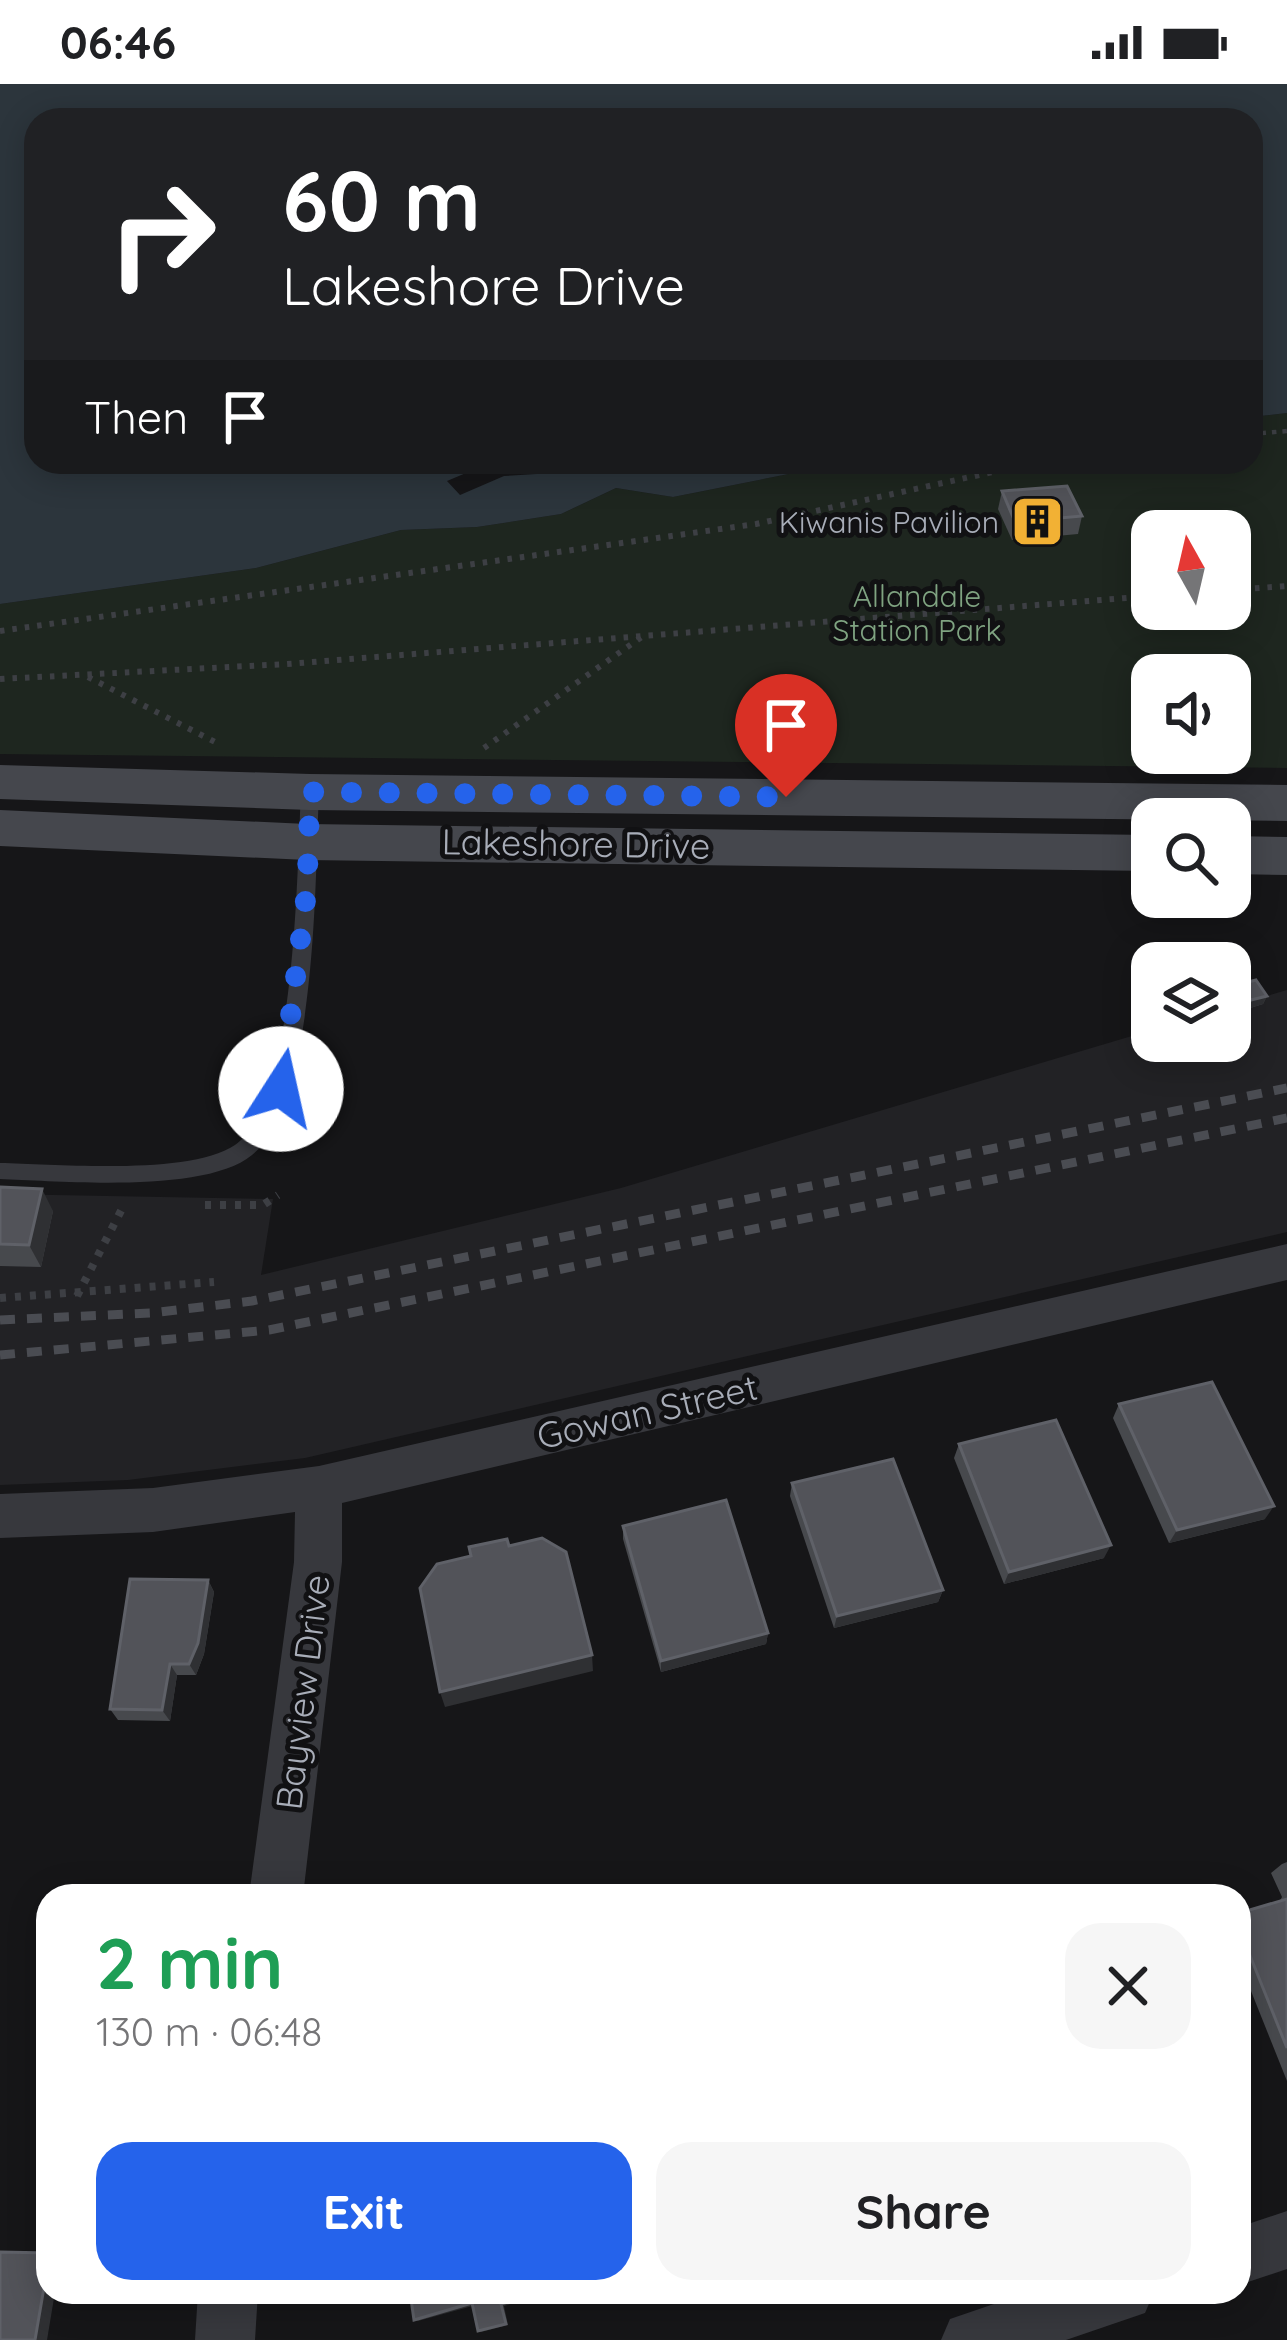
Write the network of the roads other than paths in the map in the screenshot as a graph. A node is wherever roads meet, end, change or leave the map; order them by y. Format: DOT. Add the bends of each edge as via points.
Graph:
graph roads {
  1 [pos="0,782"];
  2 [pos="1287,803"];
  3 [pos="309,817"];
  4 [pos="0,828"];
  5 [pos="1131,853"];
  6 [pos="1251,855"];
  7 [pos="1287,856"];
  8 [pos="0,1171"];
  9 [pos="1287,1262"];
  10 [pos="319,1487"];
  11 [pos="0,1516"];
  12 [pos="278,1884"];
  13 [pos="1287,2240"];
  14 [pos="1251,2252"];
  15 [pos="227,2304"];
  16 [pos="1086,2304"];
  17 [pos="225,2340"];
  18 [pos="971,2340"];
  1 -- 3 [label="main road, Lakeshore Drive"];
  2 -- 3 [label="main road, Lakeshore Drive"];
  3 -- 4 [label="main road, Lakeshore Drive"];
  3 -- 5 [label="main road, Lakeshore Drive"];
  3 -- 8 [label="lane" via="281,1089 245,1150 214,1163 133,1173"];
  6 -- 7 [label="main road"];
  9 -- 10 [label="street, Gowan Street"];
  10 -- 11 [label="street, Gowan Street" via="153,1510"];
  10 -- 12 [label="street, Bayview Drive" via="318,1562"];
  13 -- 14 [label="street"];
  15 -- 17 [label="street"];
  16 -- 18 [label="street"];
}
